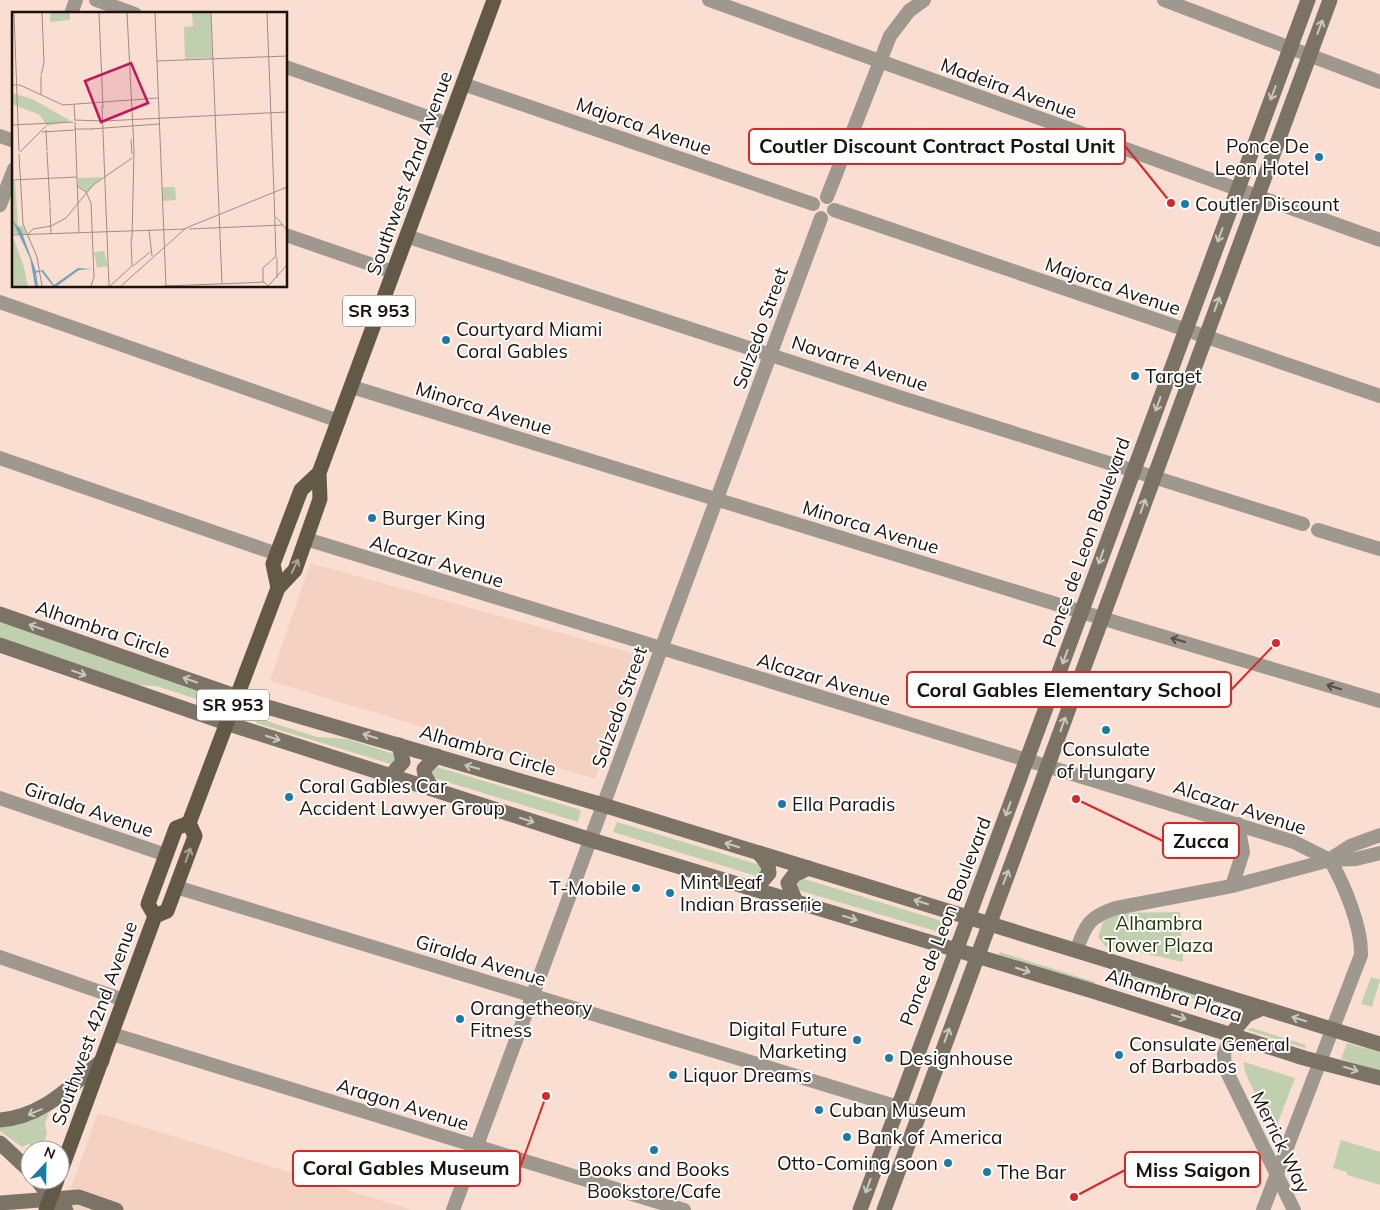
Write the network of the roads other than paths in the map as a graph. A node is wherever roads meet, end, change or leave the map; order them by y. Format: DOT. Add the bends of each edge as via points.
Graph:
graph roads {
  1 [pos="76,0"];
  2 [pos="96,0"];
  3 [pos="494,0"];
  4 [pos="709,0"];
  5 [pos="924,0"];
  6 [pos="1164,0"];
  7 [pos="1308,0"];
  8 [pos="1330,0"];
  9 [pos="72,12"];
  10 [pos="129,12"];
  11 [pos="1290,47"];
  12 [pos="1310,55"];
  13 [pos="879,61"];
  14 [pos="288,68"];
  15 [pos="1380,82"];
  16 [pos="463,84"];
  17 [pos="448,124"];
  18 [pos="0,136"];
  19 [pos="12,140"];
  20 [pos="12,173"];
  21 [pos="1237,189"];
  22 [pos="827,197"];
  23 [pos="1257,197"];
  24 [pos="813,204"];
  25 [pos="0,205"];
  26 [pos="834,210"];
  27 [pos="821,218"];
  28 [pos="288,236"];
  29 [pos="406,236"];
  30 [pos="1380,240"];
  31 [pos="393,272"];
  32 [pos="0,302"];
  33 [pos="1185,330"];
  34 [pos="1205,337"];
  35 [pos="770,353"];
  36 [pos="352,387"];
  37 [pos="1380,396"];
  38 [pos="339,421"];
  39 [pos="0,458"];
  40 [pos="1133,470"];
  41 [pos="319,473"];
  42 [pos="1153,477"];
  43 [pos="301,490"];
  44 [pos="717,500"];
  45 [pos="1303,524"];
  46 [pos="1318,530"];
  47 [pos="306,539"];
  48 [pos="1380,549"];
  49 [pos="277,554"];
  50 [pos="278,588"];
  51 [pos="1081,611"];
  52 [pos="0,614"];
  53 [pos="1101,617"];
  54 [pos="0,645"];
  55 [pos="661,649"];
  56 [pos="236,697"];
  57 [pos="1380,701"];
  58 [pos="226,723"];
  59 [pos="399,745"];
  60 [pos="437,756"];
  61 [pos="1027,760"];
  62 [pos="1047,767"];
  63 [pos="390,776"];
  64 [pos="432,788"];
  65 [pos="0,798"];
  66 [pos="603,805"];
  67 [pos="1238,824"];
  68 [pos="182,826"];
  69 [pos="1380,835"];
  70 [pos="591,840"];
  71 [pos="759,853"];
  72 [pos="1380,853"];
  73 [pos="166,855"];
  74 [pos="1330,860"];
  75 [pos="809,868"];
  76 [pos="1232,886"];
  77 [pos="176,887"];
  78 [pos="751,889"];
  79 [pos="796,902"];
  80 [pos="155,916"];
  81 [pos="968,916"];
  82 [pos="989,922"];
  83 [pos="1077,949"];
  84 [pos="956,950"];
  85 [pos="976,956"];
  86 [pos="0,957"];
  87 [pos="533,995"];
  88 [pos="124,1000"];
  89 [pos="1263,1008"];
  90 [pos="1334,1030"];
  91 [pos="112,1034"];
  92 [pos="1231,1034"];
  93 [pos="1380,1044"];
  94 [pos="102,1061"];
  95 [pos="1322,1062"];
  96 [pos="1380,1078"];
  97 [pos="896,1107"];
  98 [pos="918,1113"];
  99 [pos="0,1120"];
  100 [pos="0,1143"];
  101 [pos="70,1146"];
  102 [pos="476,1146"];
  103 [pos="20,1162"];
  104 [pos="1276,1177"];
  105 [pos="42,1190"];
  106 [pos="53,1190"];
  107 [pos="0,1203"];
  108 [pos="48,1204"];
  109 [pos="66,1210"];
  110 [pos="116,1210"];
  111 [pos="453,1210"];
  112 [pos="684,1210"];
  113 [pos="860,1210"];
  114 [pos="884,1210"];
  115 [pos="1264,1210"];
  116 [pos="1294,1210"];
  1 -- 9 [label="street"];
  2 -- 10 [label="street"];
  3 -- 16 [label="main road, Southwest 42nd Avenue / SR 953"];
  4 -- 13 [label="street, Madeira Avenue"];
  5 -- 13 [label="street" via="909,10 895,27"];
  6 -- 11 [label="street"];
  7 -- 11 [label="street, Ponce de Leon Boulevard"];
  12 -- 8 [label="street, one-way"];
  11 -- 12 [label="street"];
  11 -- 21 [label="street, Ponce de Leon Boulevard, one-way"];
  12 -- 15 [label="street"];
  12 -- 23 [label="street"];
  13 -- 21 [label="street, Madeira Avenue"];
  13 -- 22 [label="street"];
  14 -- 17 [label="street"];
  16 -- 17 [label="main road, Southwest 42nd Avenue / SR 953"];
  16 -- 24 [label="street, Majorca Avenue"];
  17 -- 29 [label="main road, Southwest 42nd Avenue / SR 953"];
  18 -- 19 [label="street"];
  20 -- 25 [label="street"];
  21 -- 23 [label="street, Madeira Avenue"];
  21 -- 33 [label="street, Ponce de Leon Boulevard, one-way"];
  22 -- 24 [label="street" via="817,198"];
  22 -- 26 [label="street"];
  23 -- 30 [label="street, Madeira Avenue"];
  34 -- 23 [label="street, one-way"];
  24 -- 27 [label="street" via="815,214"];
  26 -- 27 [label="street" via="828,217"];
  26 -- 33 [label="street, Majorca Avenue"];
  27 -- 35 [label="street, Salzedo Street"];
  28 -- 31 [label="street"];
  29 -- 31 [label="main road, Southwest 42nd Avenue / SR 953"];
  29 -- 35 [label="street, Navarre Avenue"];
  31 -- 36 [label="main road, Southwest 42nd Avenue / SR 953"];
  32 -- 38 [label="street"];
  33 -- 34 [label="street, Majorca Avenue"];
  33 -- 40 [label="street, Ponce de Leon Boulevard, one-way"];
  34 -- 37 [label="street, Majorca Avenue"];
  34 -- 42 [label="street"];
  35 -- 40 [label="street, Navarre Avenue"];
  35 -- 44 [label="street, Salzedo Street"];
  36 -- 38 [label="main road, Southwest 42nd Avenue / SR 953"];
  36 -- 44 [label="street, Minorca Avenue"];
  38 -- 41 [label="main road, Southwest 42nd Avenue / SR 953"];
  39 -- 49 [label="street"];
  40 -- 42 [label="street, Navarre Avenue"];
  40 -- 51 [label="street, Ponce de Leon Boulevard, one-way"];
  41 -- 43 [label="main road, Southwest 42nd Avenue / SR 953"];
  41 -- 47 [label="main road, Southwest 42nd Avenue / SR 953" via="320,499"];
  42 -- 45 [label="street, Navarre Avenue"];
  53 -- 42 [label="street, one-way"];
  43 -- 47 [label="main road" via="308,497 301,519"];
  43 -- 49 [label="main road, Southwest 42nd Avenue / SR 953"];
  44 -- 51 [label="street, Minorca Avenue"];
  44 -- 55 [label="street, Salzedo Street"];
  46 -- 48 [label="street"];
  50 -- 47 [label="main road, Southwest 42nd Avenue / SR 953, one-way" via="295,570"];
  47 -- 55 [label="street, Alcazar Avenue"];
  49 -- 50 [label="main road, Southwest 42nd Avenue / SR 953" via="274,564"];
  50 -- 56 [label="main road, Southwest 42nd Avenue / SR 953"];
  51 -- 53 [label="street, Minorca Avenue"];
  51 -- 61 [label="street, Ponce de Leon Boulevard, one-way"];
  56 -- 52 [label="street, Alhambra Circle, one-way"];
  57 -- 53 [label="street, Minorca Avenue, one-way"];
  62 -- 53 [label="street, one-way"];
  54 -- 58 [label="street, one-way"];
  55 -- 61 [label="street, Alcazar Avenue"];
  55 -- 66 [label="street, Salzedo Street"];
  56 -- 58 [label="main road, Southwest 42nd Avenue / SR 953"];
  59 -- 56 [label="street, Alhambra Circle, one-way"];
  58 -- 63 [label="street, one-way"];
  58 -- 68 [label="main road, Southwest 42nd Avenue / SR 953"];
  59 -- 60 [label="street, Alhambra Circle"];
  59 -- 63 [label="street" via="403,762"];
  60 -- 64 [label="street" via="424,770"];
  66 -- 60 [label="street, Alhambra Circle, one-way"];
  61 -- 62 [label="street, Alcazar Avenue"];
  61 -- 81 [label="street, Ponce de Leon Boulevard, one-way"];
  62 -- 67 [label="street, Alcazar Avenue"];
  82 -- 62 [label="street, one-way"];
  63 -- 64 [label="street"];
  64 -- 70 [label="street, one-way"];
  65 -- 73 [label="street, Giralda Avenue"];
  66 -- 70 [label="street, Salzedo Street"];
  71 -- 66 [label="street, Alhambra Circle, one-way"];
  67 -- 74 [label="street, Alcazar Avenue" via="1298,843"];
  67 -- 76 [label="street" via="1243,852"];
  68 -- 73 [label="main road, Southwest 42nd Avenue / SR 953"];
  68 -- 77 [label="main road, Southwest 42nd Avenue / SR 953" via="195,836"];
  69 -- 74 [label="street" via="1350,846"];
  70 -- 78 [label="street"];
  70 -- 87 [label="street, Salzedo Street"];
  71 -- 75 [label="street, Alhambra Circle"];
  71 -- 78 [label="street" via="768,865 769,873"];
  72 -- 74 [label="street" via="1356,859"];
  73 -- 80 [label="main road, Southwest 42nd Avenue / SR 953" via="148,904"];
  74 -- 76 [label="street"];
  74 -- 90 [label="street" via="1342,882 1362,947"];
  75 -- 79 [label="street" via="788,883"];
  81 -- 75 [label="street, Alhambra Circle, one-way"];
  76 -- 83 [label="street" via="1104,912 1085,927"];
  77 -- 80 [label="main road, Southwest 42nd Avenue / SR 953" via="168,911"];
  77 -- 87 [label="street, Giralda Avenue"];
  78 -- 79 [label="street"];
  79 -- 84 [label="street, one-way"];
  80 -- 88 [label="main road, Southwest 42nd Avenue / SR 953"];
  81 -- 82 [label="street, Alhambra Plaza"];
  81 -- 84 [label="street, Ponce de Leon Boulevard"];
  82 -- 83 [label="street, Alhambra Plaza"];
  82 -- 85 [label="street"];
  83 -- 89 [label="street, Alhambra Plaza"];
  84 -- 85 [label="street, Alhambra Plaza"];
  84 -- 97 [label="street, Ponce de Leon Boulevard"];
  85 -- 92 [label="street, Alhambra Plaza, one-way"];
  98 -- 85 [label="street, one-way"];
  86 -- 88 [label="street"];
  87 -- 97 [label="street, Giralda Avenue"];
  87 -- 102 [label="street, Salzedo Street"];
  88 -- 91 [label="main road, Southwest 42nd Avenue / SR 953"];
  90 -- 89 [label="street, Alhambra Plaza, one-way"];
  89 -- 92 [label="street" via="1247,1015"];
  90 -- 93 [label="street, Alhambra Plaza"];
  90 -- 95 [label="street"];
  91 -- 94 [label="main road, Southwest 42nd Avenue / SR 953"];
  91 -- 102 [label="street, Aragon Avenue"];
  92 -- 95 [label="street, Alhambra Plaza"];
  92 -- 104 [label="street, Merrick Way" via="1224,1054 1225,1068"];
  94 -- 99 [label="street, one-way" via="44,1108"];
  94 -- 101 [label="main road, Southwest 42nd Avenue / SR 953"];
  95 -- 96 [label="street, Alhambra Plaza, one-way"];
  95 -- 104 [label="street"];
  97 -- 98 [label="street, Giralda Avenue"];
  97 -- 113 [label="street, Ponce de Leon Boulevard, one-way"];
  98 -- 114 [label="street"];
  100 -- 103 [label="street"];
  102 -- 111 [label="street, Salzedo Street"];
  102 -- 112 [label="street, Aragon Avenue"];
  104 -- 115 [label="street"];
  104 -- 116 [label="street, Merrick Way"];
  105 -- 108 [label="street"];
  106 -- 108 [label="main road"];
  107 -- 108 [label="street"];
  108 -- 109 [label="street"];
  108 -- 110 [label="street" via="79,1197"];
}
